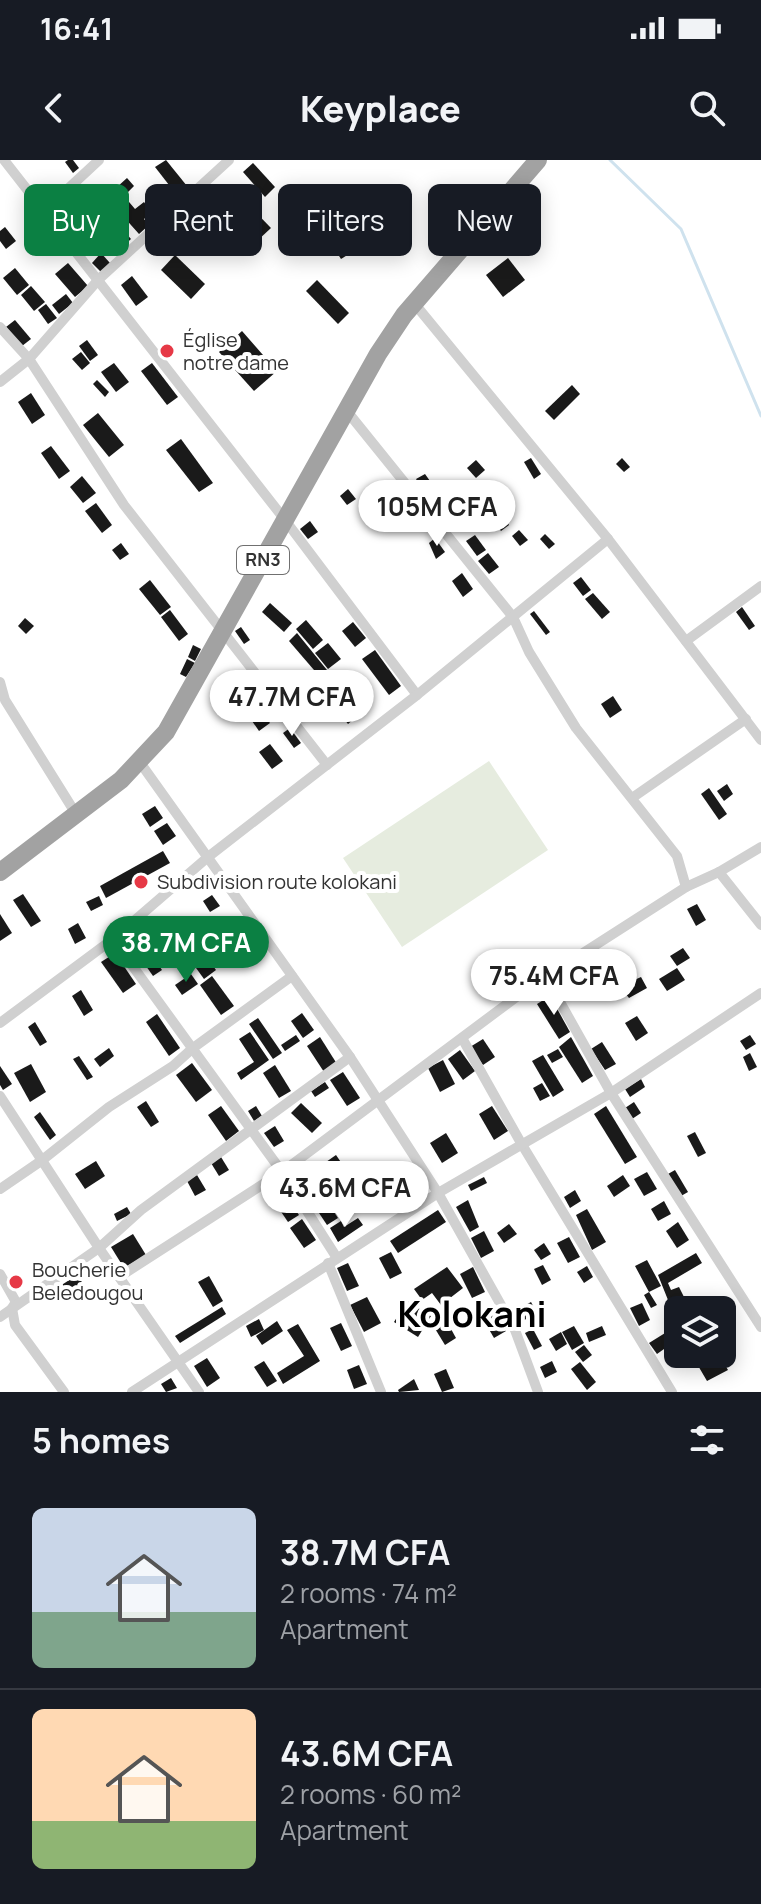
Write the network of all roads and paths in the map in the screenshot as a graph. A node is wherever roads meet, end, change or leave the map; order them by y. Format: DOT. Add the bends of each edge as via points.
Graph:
graph roads {
  1 [pos="4,160"];
  2 [pos="99,160"];
  3 [pos="229,160"];
  4 [pos="538,160"];
  5 [pos="73,184"];
  6 [pos="24,186"];
  7 [pos="80,256"];
  8 [pos="99,279"];
  9 [pos="414,303"];
  10 [pos="0,327"];
  11 [pos="29,359"];
  12 [pos="0,382"];
  13 [pos="346,410"];
  14 [pos="285,520"];
  15 [pos="608,539"];
  16 [pos="761,586"];
  17 [pos="513,617"];
  18 [pos="223,633"];
  19 [pos="686,641"];
  20 [pos="0,682"];
  21 [pos="417,695"];
  22 [pos="746,719"];
  23 [pos="761,740"];
  24 [pos="139,761"];
  25 [pos="327,765"];
  26 [pos="632,798"];
  27 [pos="76,814"];
  28 [pos="761,847"];
  29 [pos="208,857"];
  30 [pos="0,872"];
  31 [pos="719,872"];
  32 [pos="686,887"];
  33 [pos="761,925"];
  34 [pos="113,939"];
  35 [pos="292,976"];
  36 [pos="546,977"];
  37 [pos="761,993"];
  38 [pos="0,1023"];
  39 [pos="462,1038"];
  40 [pos="193,1048"];
  41 [pos="350,1057"];
  42 [pos="611,1093"];
  43 [pos="0,1096"];
  44 [pos="378,1100"];
  45 [pos="250,1129"];
  46 [pos="521,1143"];
  47 [pos="41,1161"];
  48 [pos="282,1172"];
  49 [pos="0,1189"];
  50 [pos="438,1193"];
  51 [pos="99,1248"];
  52 [pos="332,1260"];
  53 [pos="0,1274"];
  54 [pos="119,1277"];
  55 [pos="12,1308"];
  56 [pos="0,1317"];
  57 [pos="761,1327"];
  58 [pos="179,1362"];
  59 [pos="64,1392"];
  60 [pos="132,1392"];
  61 [pos="199,1392"];
  62 [pos="381,1392"];
  63 [pos="538,1392"];
  64 [pos="672,1392"];
  1 -- 6 [label="street"];
  2 -- 5 [label="street"];
  3 -- 8 [label="street"];
  4 -- 9 [label="highway, RN3"];
  7 -- 8 [label="street"];
  8 -- 11 [label="street"];
  8 -- 14 [label="street"];
  9 -- 13 [label="highway, RN3"];
  9 -- 15 [label="street"];
  10 -- 11 [label="street"];
  11 -- 12 [label="street"];
  11 -- 18 [label="street" via="124,505"];
  13 -- 14 [label="highway, RN3"];
  13 -- 17 [label="street"];
  14 -- 18 [label="highway, RN3"];
  14 -- 21 [label="street"];
  15 -- 17 [label="street"];
  15 -- 19 [label="street"];
  16 -- 19 [label="street"];
  17 -- 21 [label="street"];
  17 -- 26 [label="street" via="576,728"];
  18 -- 24 [label="highway, RN3" via="166,732"];
  18 -- 25 [label="street"];
  19 -- 22 [label="street"];
  20 -- 27 [label="street" via="5,700"];
  21 -- 25 [label="street"];
  22 -- 23 [label="street"];
  22 -- 26 [label="street"];
  24 -- 27 [label="highway, RN3"];
  24 -- 29 [label="street"];
  25 -- 29 [label="street"];
  26 -- 32 [label="street" via="677,856"];
  27 -- 30 [label="highway, RN3"];
  28 -- 31 [label="street"];
  29 -- 34 [label="street"];
  29 -- 35 [label="street"];
  31 -- 32 [label="street"];
  31 -- 33 [label="street"];
  32 -- 36 [label="street"];
  34 -- 38 [label="street"];
  34 -- 40 [label="street"];
  35 -- 40 [label="street"];
  35 -- 41 [label="street"];
  36 -- 39 [label="street"];
  36 -- 42 [label="street"];
  37 -- 42 [label="street"];
  39 -- 44 [label="street"];
  39 -- 46 [label="street"];
  40 -- 45 [label="street"];
  40 -- 47 [label="street"];
  41 -- 44 [label="street"];
  41 -- 45 [label="street"];
  42 -- 46 [label="street"];
  42 -- 57 [label="street"];
  43 -- 47 [label="street"];
  44 -- 48 [label="street"];
  44 -- 50 [label="street"];
  45 -- 48 [label="street"];
  45 -- 51 [label="street"];
  46 -- 50 [label="street"];
  46 -- 64 [label="street"];
  47 -- 49 [label="street"];
  47 -- 51 [label="street"];
  48 -- 52 [label="street"];
  48 -- 54 [label="street"];
  50 -- 52 [label="street"];
  50 -- 63 [label="street" via="515,1330"];
  51 -- 54 [label="street"];
  51 -- 55 [label="street"];
  52 -- 58 [label="street"];
  52 -- 62 [label="street"];
  53 -- 55 [label="street" via="16,1302"];
  54 -- 58 [label="street"];
  55 -- 56 [label="street"];
  55 -- 59 [label="street" via="15,1325"];
  58 -- 60 [label="street"];
  58 -- 61 [label="street"];
}
